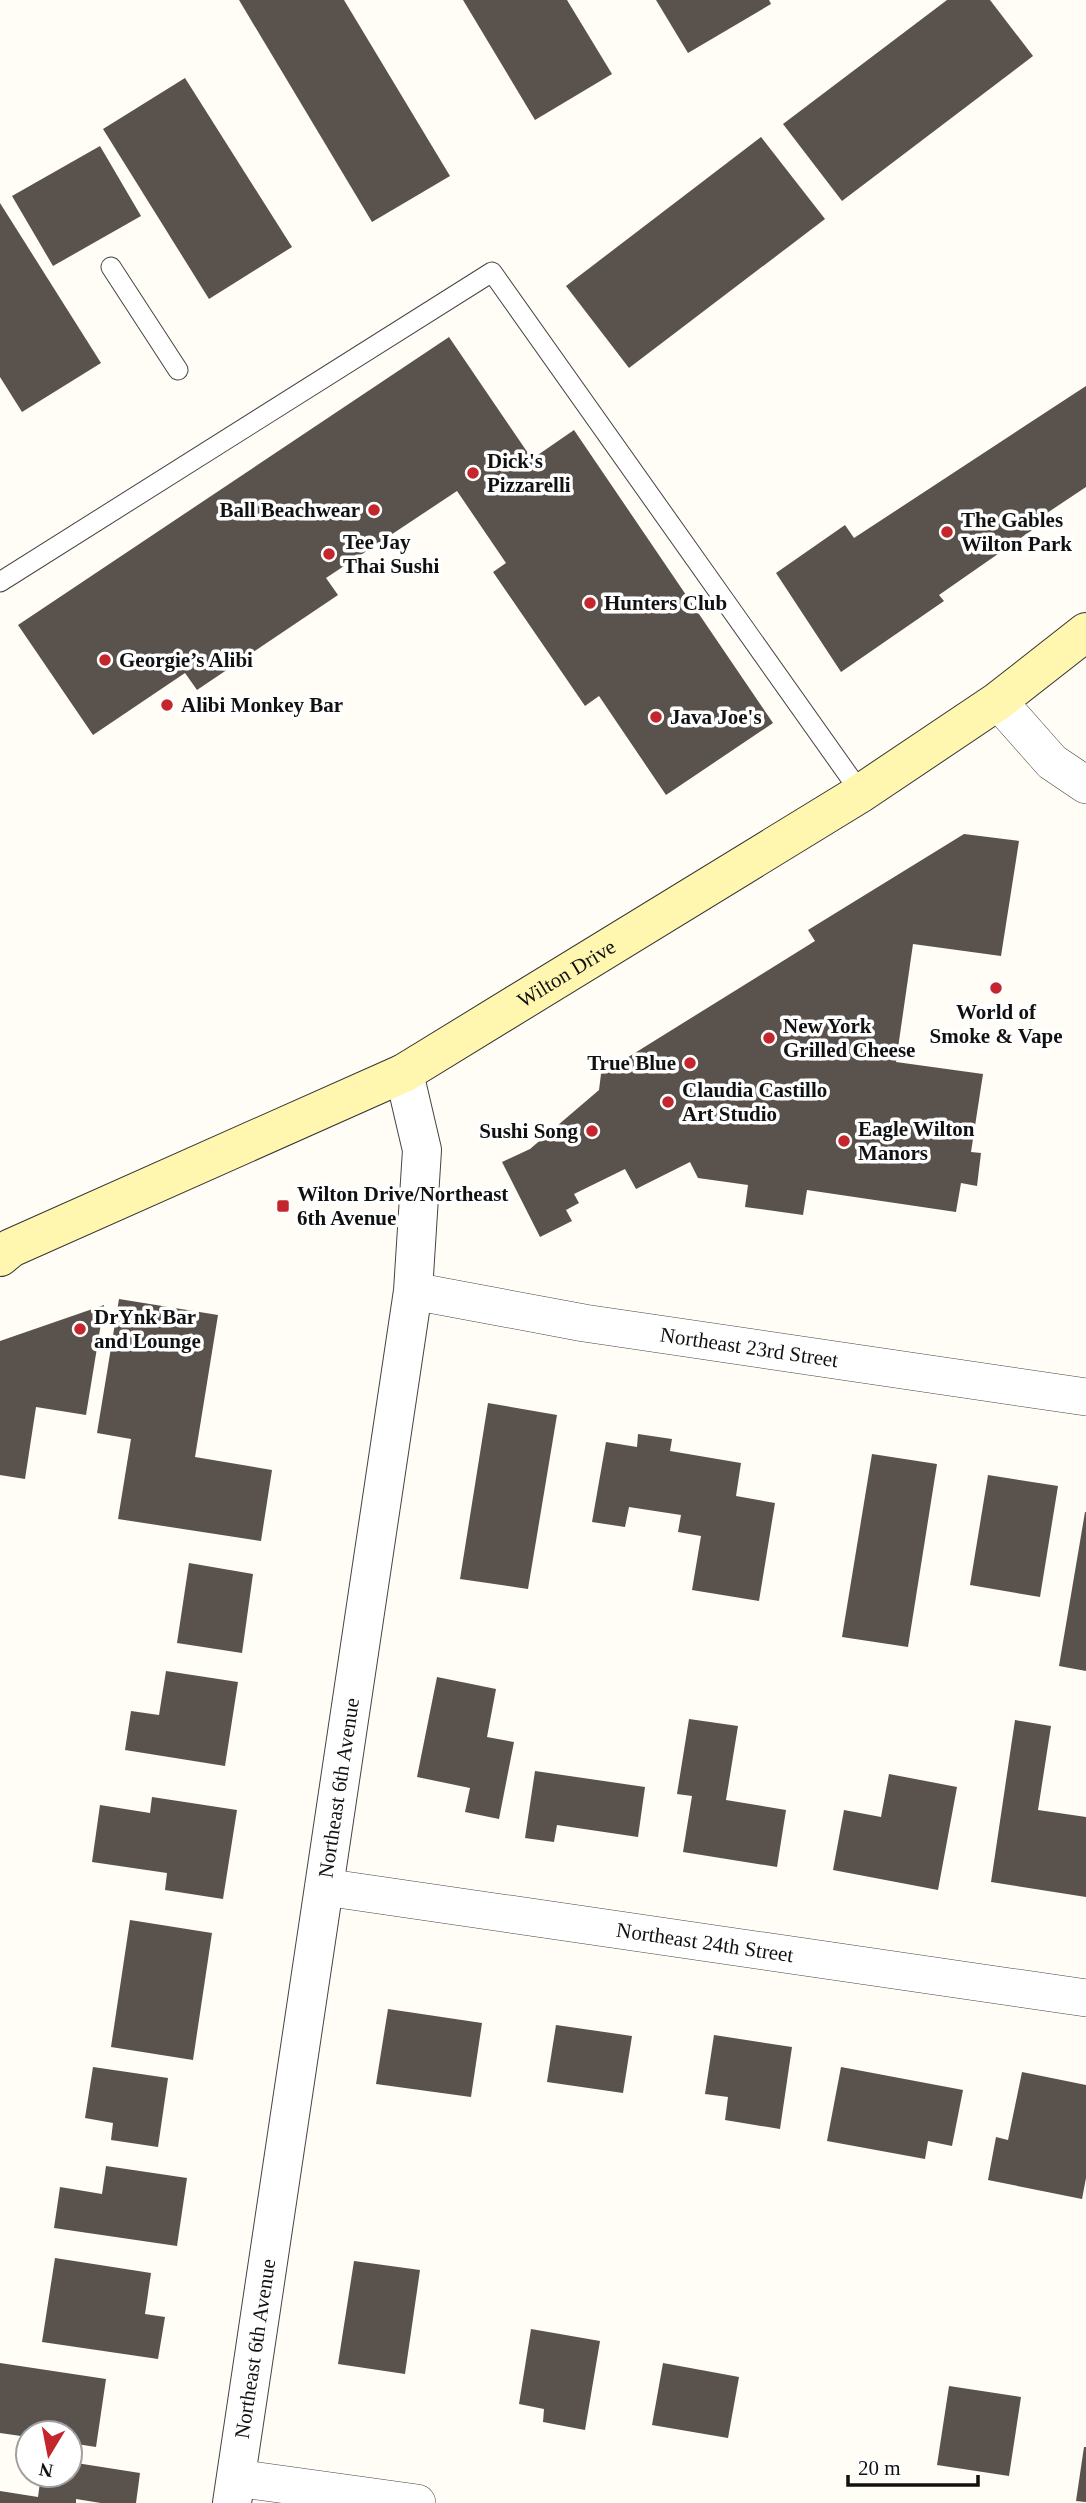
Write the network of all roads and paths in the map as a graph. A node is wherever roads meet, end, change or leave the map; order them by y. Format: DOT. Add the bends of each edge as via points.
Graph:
graph roads {
  1 [pos="111,267"];
  2 [pos="178,370"];
  3 [pos="0,582"];
  4 [pos="1086,632"];
  5 [pos="998,701"];
  6 [pos="1086,785"];
  7 [pos="861,793"];
  8 [pos="404,1073"];
  9 [pos="4,1251"];
  10 [pos="413,1291"];
  11 [pos="1086,1397"];
  12 [pos="324,1887"];
  13 [pos="1086,1998"];
  14 [pos="234,2491"];
  15 [pos="417,2503"];
  1 -- 2 [label="lane"];
  3 -- 7 [label="lane" via="492,272"];
  4 -- 5 [label="main road, Wilton Drive"];
  5 -- 6 [label="street" via="1052,762"];
  5 -- 7 [label="main road, Wilton Drive"];
  7 -- 8 [label="main road, Wilton Drive"];
  8 -- 9 [label="main road, Wilton Drive"];
  8 -- 10 [label="street, Northeast 6th Avenue" via="422,1150"];
  10 -- 11 [label="street, Northeast 23rd Street" via="584,1323"];
  10 -- 12 [label="street, Northeast 6th Avenue"];
  12 -- 13 [label="street, Northeast 24th Street"];
  12 -- 14 [label="street, Northeast 6th Avenue"];
  14 -- 15 [label="street"];
}
